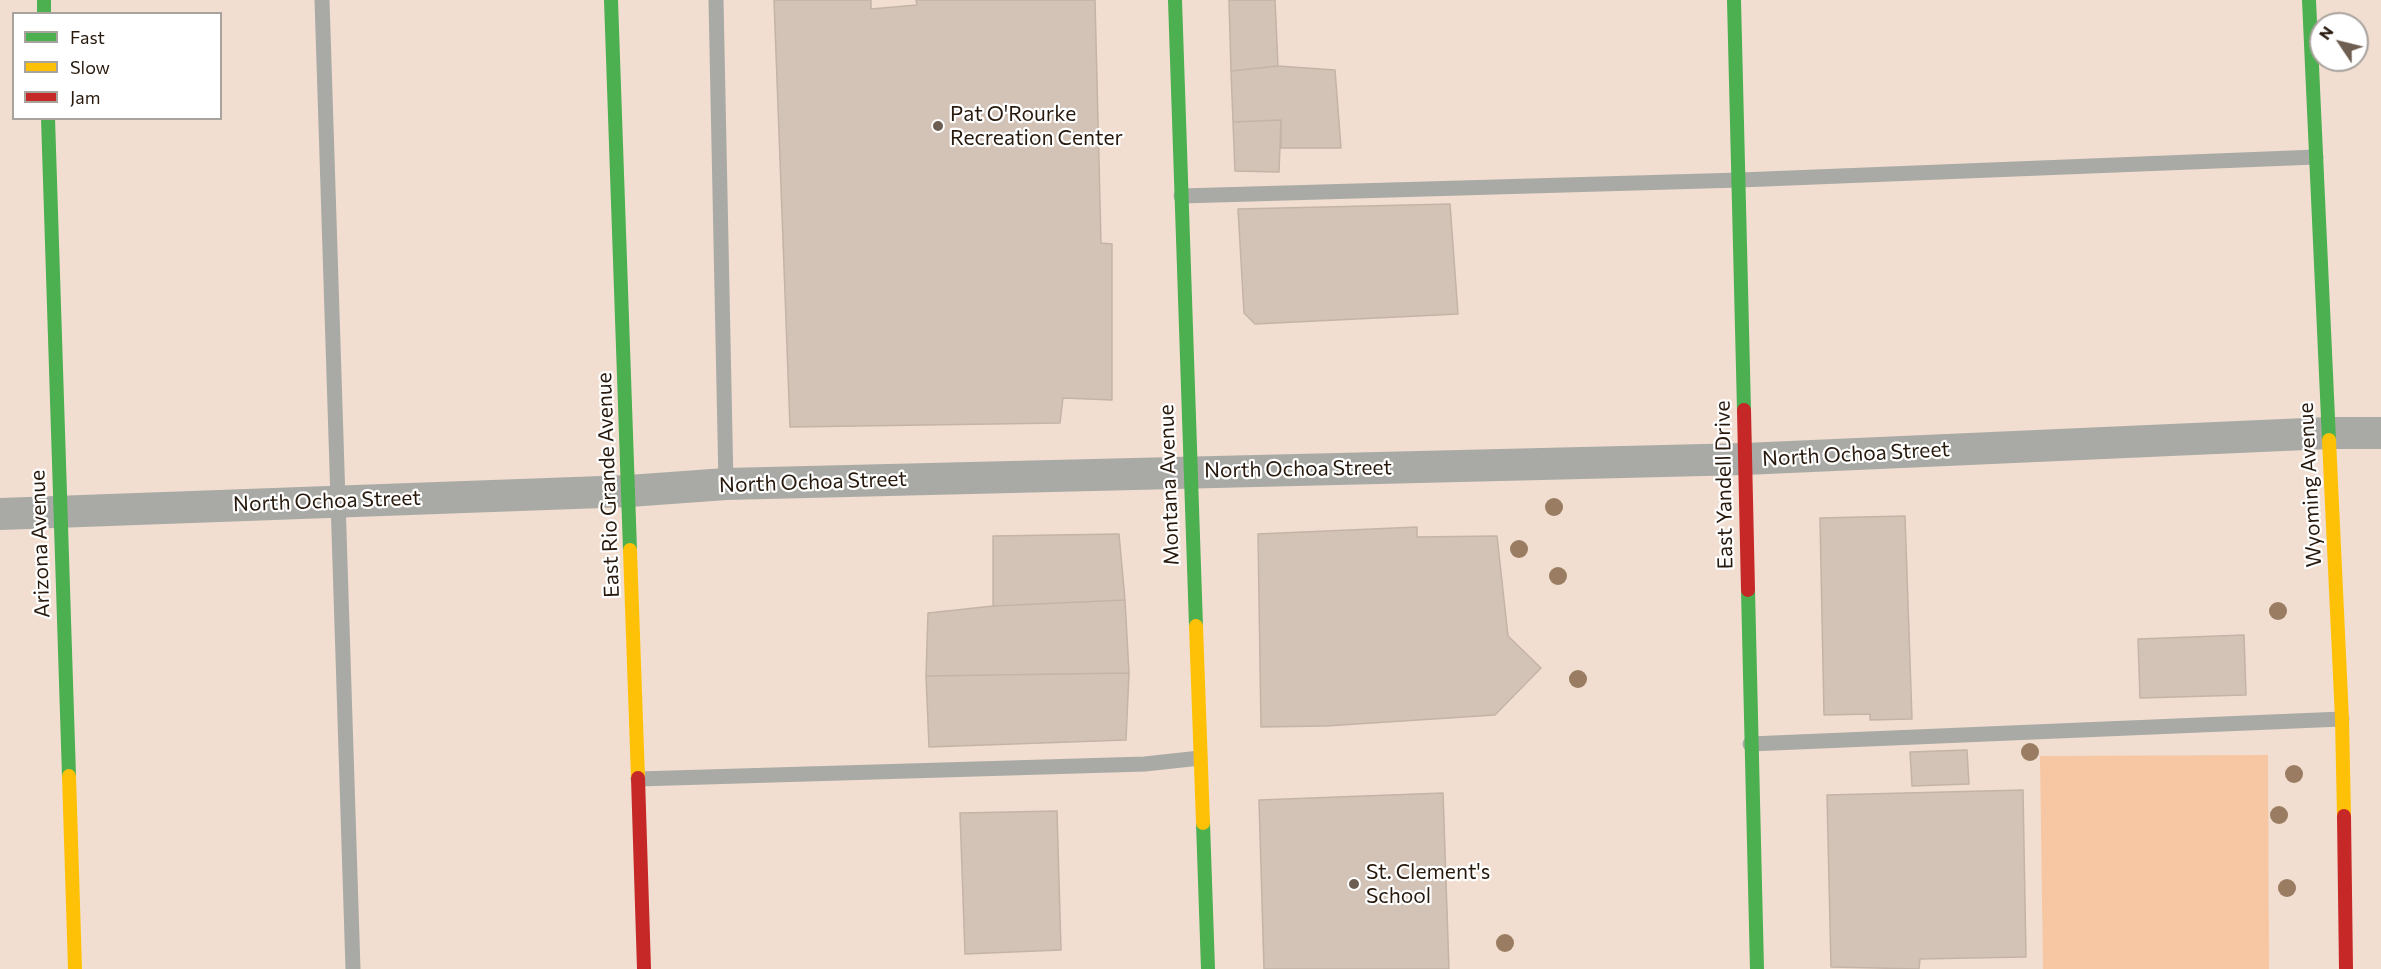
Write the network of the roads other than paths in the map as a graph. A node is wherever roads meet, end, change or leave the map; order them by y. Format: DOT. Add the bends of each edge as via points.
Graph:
graph roads {
  1 [pos="322,0"];
  2 [pos="611,0"];
  3 [pos="716,0"];
  4 [pos="1175,0"];
  5 [pos="1734,0"];
  6 [pos="2308,0"];
  7 [pos="48,120"];
  8 [pos="2316,157"];
  9 [pos="1740,180"];
  10 [pos="1181,196"];
  11 [pos="2328,433"];
  12 [pos="2381,433"];
  13 [pos="1745,459"];
  14 [pos="1190,471"];
  15 [pos="726,484"];
  16 [pos="629,491"];
  17 [pos="339,501"];
  18 [pos="60,511"];
  19 [pos="0,514"];
  20 [pos="2342,719"];
  21 [pos="1750,744"];
  22 [pos="1200,758"];
  23 [pos="638,779"];
  24 [pos="2346,967"];
  25 [pos="75,969"];
  26 [pos="353,969"];
  27 [pos="644,969"];
  28 [pos="1208,969"];
  29 [pos="1756,969"];
  1 -- 17 [label="lane"];
  2 -- 16 [label="main road, East Rio Grande Avenue"];
  3 -- 15 [label="lane"];
  4 -- 10 [label="main road, Montana Avenue"];
  5 -- 9 [label="main road, East Yandell Drive"];
  6 -- 8 [label="main road, Wyoming Avenue"];
  7 -- 18 [label="main road, Arizona Avenue"];
  8 -- 9 [label="lane"];
  8 -- 11 [label="main road, Wyoming Avenue"];
  9 -- 10 [label="lane"];
  9 -- 13 [label="main road, East Yandell Drive"];
  10 -- 14 [label="main road, Montana Avenue"];
  11 -- 12 [label="street, North Ochoa Street"];
  11 -- 13 [label="street, North Ochoa Street"];
  11 -- 20 [label="main road, Wyoming Avenue"];
  13 -- 14 [label="street, North Ochoa Street"];
  13 -- 21 [label="main road, East Yandell Drive"];
  14 -- 15 [label="street, North Ochoa Street"];
  14 -- 22 [label="main road, Montana Avenue"];
  15 -- 16 [label="street, North Ochoa Street"];
  16 -- 17 [label="street, North Ochoa Street"];
  16 -- 23 [label="main road, East Rio Grande Avenue"];
  17 -- 18 [label="street, North Ochoa Street"];
  17 -- 26 [label="lane"];
  18 -- 19 [label="street, North Ochoa Street"];
  18 -- 25 [label="main road, Arizona Avenue"];
  20 -- 21 [label="lane"];
  20 -- 24 [label="main road, Wyoming Avenue"];
  21 -- 29 [label="main road, East Yandell Drive"];
  22 -- 23 [label="lane" via="1145,764"];
  22 -- 28 [label="main road, Montana Avenue"];
  23 -- 27 [label="main road, East Rio Grande Avenue"];
}
